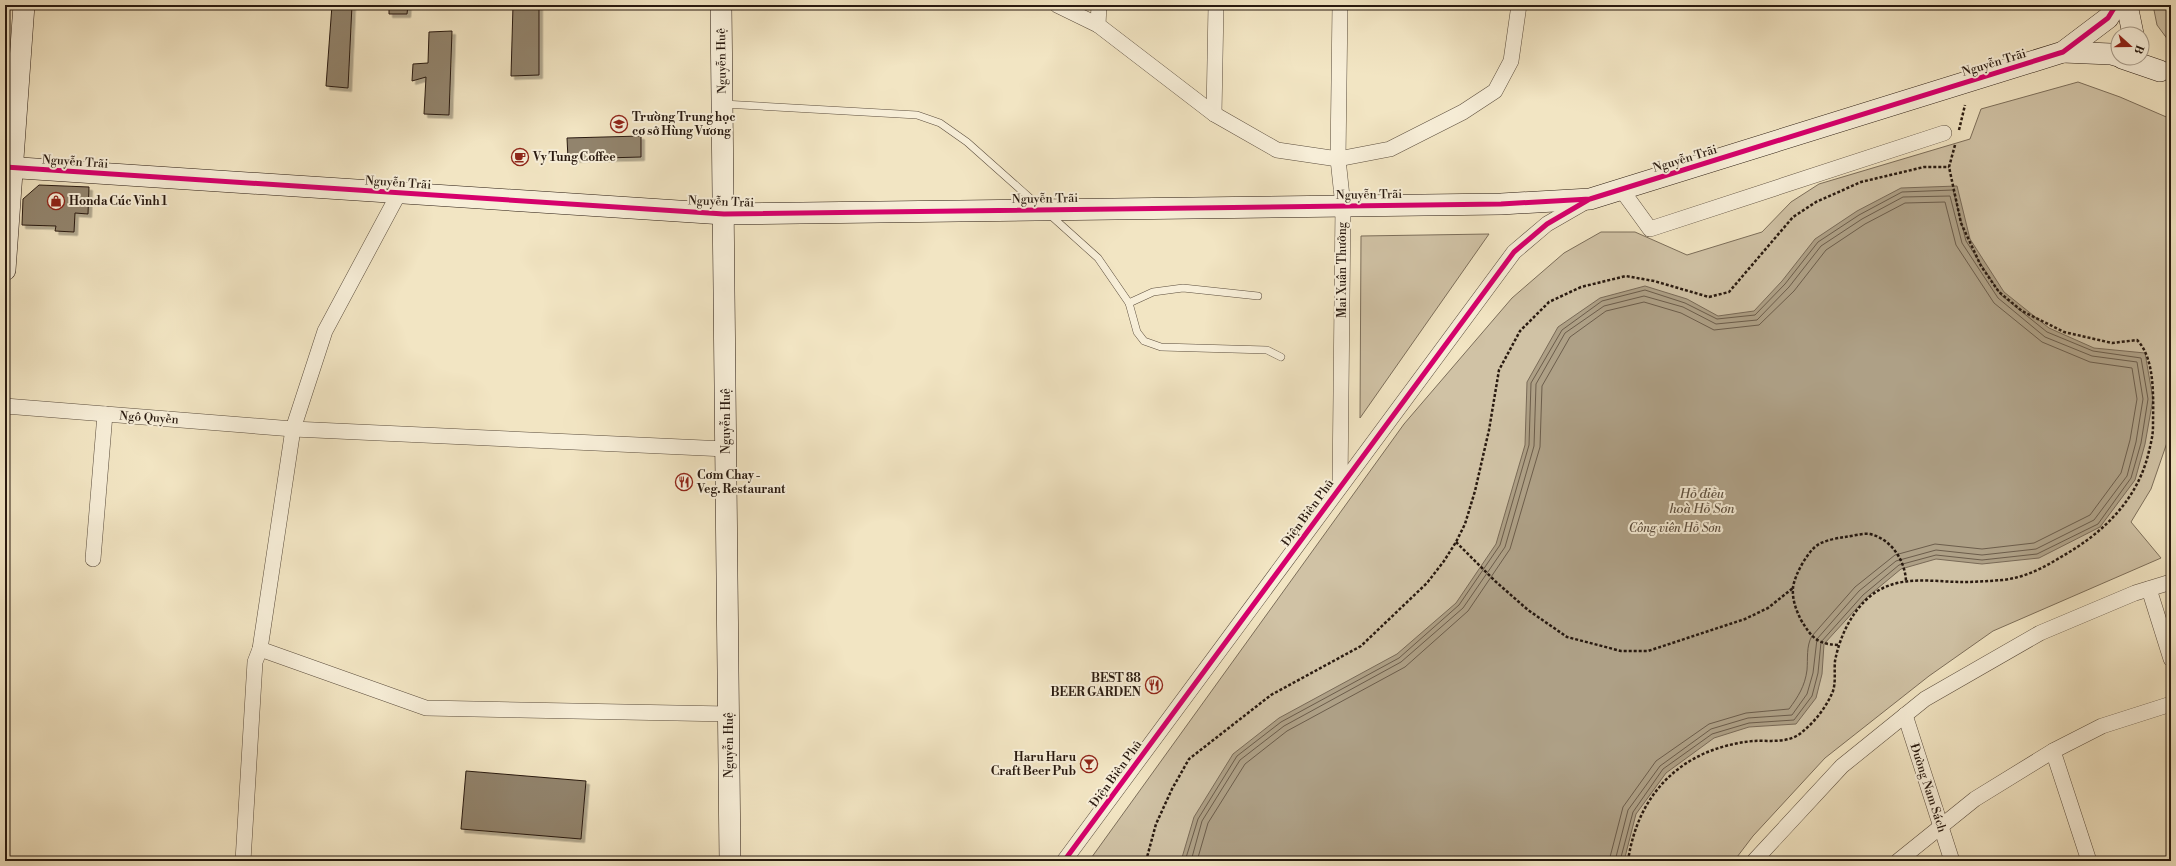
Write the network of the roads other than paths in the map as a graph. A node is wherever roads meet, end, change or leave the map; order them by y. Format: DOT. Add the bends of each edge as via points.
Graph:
graph roads {
  1 [pos="24,5"];
  2 [pos="721,5"];
  3 [pos="1058,5"];
  4 [pos="1098,5"];
  5 [pos="1216,5"];
  6 [pos="1340,5"];
  7 [pos="1519,5"];
  8 [pos="2116,5"];
  9 [pos="2127,5"];
  10 [pos="1098,25"];
  11 [pos="2131,26"];
  12 [pos="2063,52"];
  13 [pos="2110,54"];
  14 [pos="2150,59"];
  15 [pos="2144,66"];
  16 [pos="2166,74"];
  17 [pos="723,104"];
  18 [pos="1214,114"];
  19 [pos="1944,133"];
  20 [pos="1338,159"];
  21 [pos="9,168"];
  22 [pos="1621,189"];
  23 [pos="399,193"];
  24 [pos="1590,199"];
  25 [pos="1343,206"];
  26 [pos="1043,209"];
  27 [pos="724,214"];
  28 [pos="5,270"];
  29 [pos="1258,296"];
  30 [pos="1129,303"];
  31 [pos="1281,357"];
  32 [pos="5,406"];
  33 [pos="105,414"];
  34 [pos="293,429"];
  35 [pos="726,449"];
  36 [pos="1340,487"];
  37 [pos="93,559"];
  38 [pos="2171,582"];
  39 [pos="2149,589"];
  40 [pos="260,649"];
  41 [pos="2171,659"];
  42 [pos="2171,704"];
  43 [pos="728,714"];
  44 [pos="1905,716"];
  45 [pos="2053,751"];
  46 [pos="1941,826"];
  47 [pos="243,861"];
  48 [pos="730,861"];
  49 [pos="1064,861"];
  50 [pos="1754,861"];
  51 [pos="1898,861"];
  52 [pos="1952,861"];
  53 [pos="2089,861"];
  1 -- 21 [label="street"];
  2 -- 17 [label="street, Nguyễn Huệ"];
  3 -- 10 [label="street"];
  4 -- 10 [label="street"];
  5 -- 18 [label="street"];
  6 -- 20 [label="street, Mai Xuân Thưởng"];
  7 -- 20 [label="street" via="1511,61 1496,91 1463,112 1390,149"];
  8 -- 12 [label="street" via="2108,18"];
  9 -- 11 [label="street"];
  10 -- 18 [label="street"];
  12 -- 13 [label="street"];
  12 -- 22 [label="street, Nguyễn Trãi"];
  14 -- 16 [label="street"];
  15 -- 16 [label="street"];
  17 -- 26 [label="lane" via="917,116 940,124 967,142"];
  17 -- 27 [label="street, Nguyễn Huệ"];
  18 -- 20 [label="street" via="1277,150"];
  19 -- 22 [label="street" via="1650,229"];
  20 -- 25 [label="street, Mai Xuân Thưởng"];
  21 -- 23 [label="street, Nguyễn Trãi"];
  21 -- 28 [label="street"];
  22 -- 24 [label="street, Nguyễn Trãi"];
  23 -- 27 [label="street, Nguyễn Trãi"];
  23 -- 34 [label="street" via="325,331"];
  24 -- 25 [label="street, Nguyễn Trãi" via="1501,204"];
  24 -- 36 [label="street, Điện Biên Phủ" via="1547,224 1514,252"];
  25 -- 26 [label="street, Nguyễn Trãi"];
  25 -- 36 [label="street, Mai Xuân Thưởng"];
  26 -- 27 [label="street, Nguyễn Trãi"];
  26 -- 30 [label="lane" via="1098,258"];
  27 -- 35 [label="street, Nguyễn Huệ"];
  29 -- 30 [label="lane" via="1183,288 1153,292"];
  30 -- 31 [label="lane" via="1137,332 1144,341 1161,347 1267,350"];
  32 -- 33 [label="street, Ngô Quyền"];
  33 -- 34 [label="street, Ngô Quyền"];
  33 -- 37 [label="street"];
  34 -- 35 [label="street, Ngô Quyền"];
  34 -- 40 [label="street"];
  35 -- 43 [label="street, Nguyễn Huệ"];
  36 -- 49 [label="street, Điện Biên Phủ"];
  38 -- 39 [label="street"];
  39 -- 41 [label="street"];
  39 -- 44 [label="street" via="2040,633 1925,699"];
  40 -- 43 [label="street" via="426,708"];
  40 -- 47 [label="street" via="255,662"];
  42 -- 45 [label="street" via="2102,726"];
  43 -- 48 [label="street, Nguyễn Huệ"];
  44 -- 46 [label="street, Đường Nam Sách"];
  44 -- 50 [label="street" via="1842,766"];
  45 -- 46 [label="street" via="1975,799"];
  45 -- 53 [label="street"];
  46 -- 51 [label="street"];
  46 -- 52 [label="street, Đường Nam Sách"];
}
